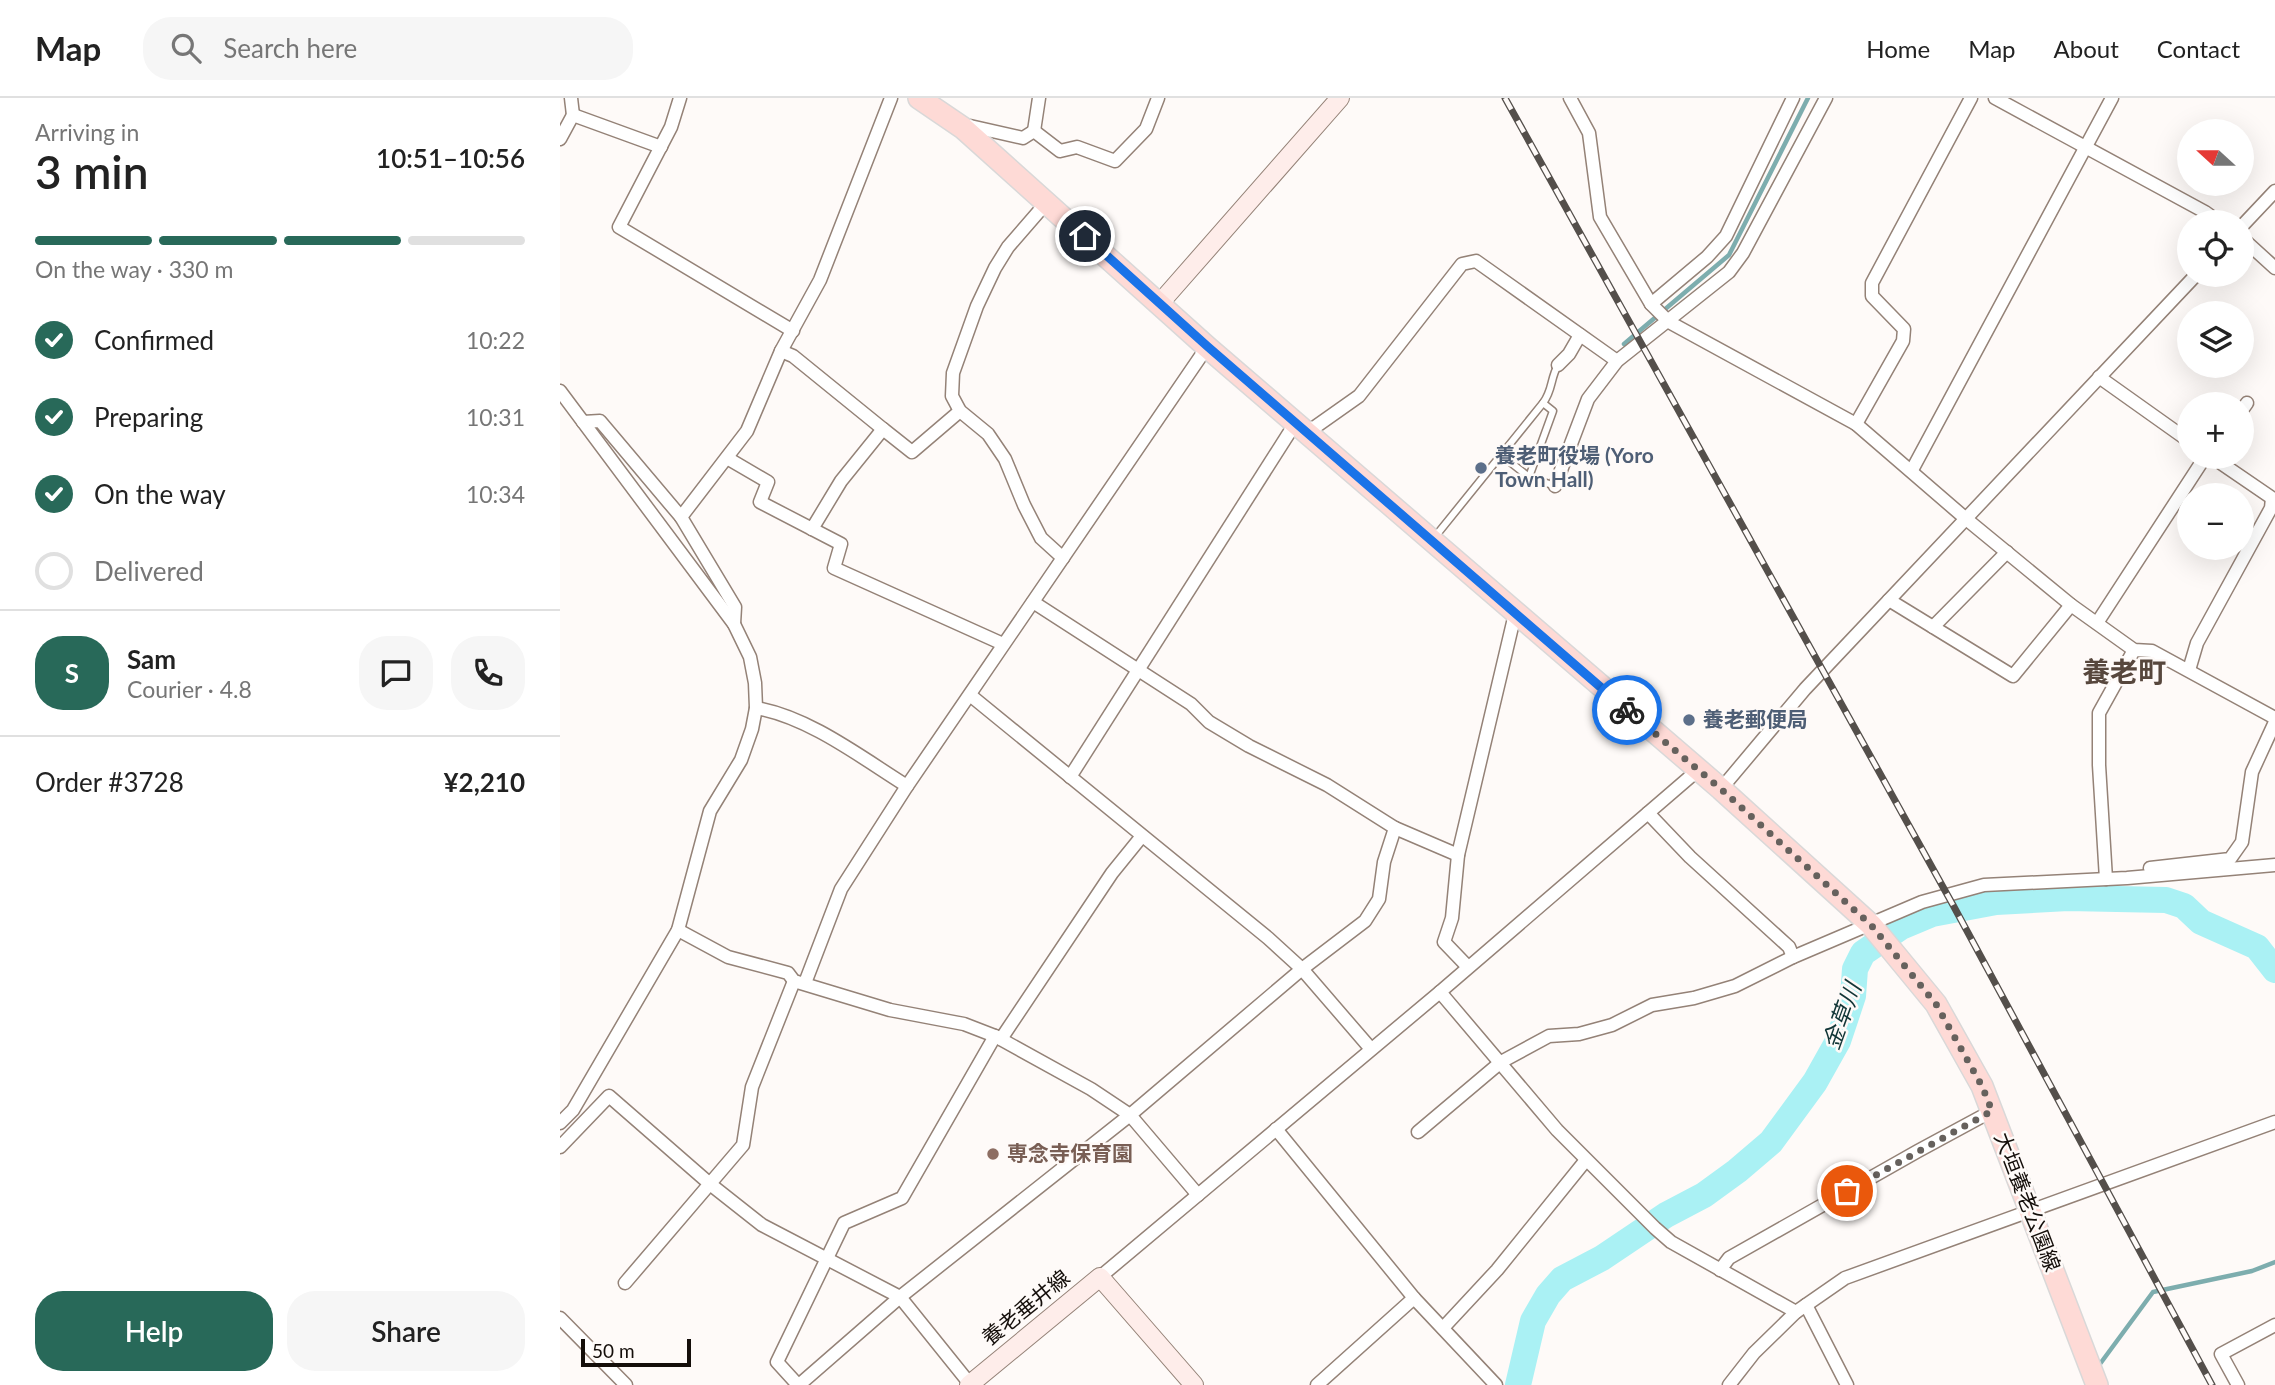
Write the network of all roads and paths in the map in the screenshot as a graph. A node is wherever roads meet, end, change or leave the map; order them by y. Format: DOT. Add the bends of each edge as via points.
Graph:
graph roads {
  1 [pos="571,98"];
  2 [pos="680,98"];
  3 [pos="891,98"];
  4 [pos="919,98"];
  5 [pos="1039,98"];
  6 [pos="1158,98"];
  7 [pos="1340,98"];
  8 [pos="1570,98"];
  9 [pos="1793,98"];
  10 [pos="1826,98"];
  11 [pos="1971,98"];
  12 [pos="1995,98"];
  13 [pos="2112,98"];
  14 [pos="573,115"];
  15 [pos="963,128"];
  16 [pos="1034,131"];
  17 [pos="560,139"];
  18 [pos="2087,146"];
  19 [pos="662,147"];
  20 [pos="2275,191"];
  21 [pos="1047,202"];
  22 [pos="2201,210"];
  23 [pos="2254,213"];
  24 [pos="2254,249"];
  25 [pos="2275,268"];
  26 [pos="2185,287"];
  27 [pos="1160,303"];
  28 [pos="1651,304"];
  29 [pos="1669,322"];
  30 [pos="793,331"];
  31 [pos="1580,335"];
  32 [pos="1207,346"];
  33 [pos="781,351"];
  34 [pos="1617,361"];
  35 [pos="1558,365"];
  36 [pos="2099,377"];
  37 [pos="560,391"];
  38 [pos="1543,403"];
  39 [pos="960,411"];
  40 [pos="583,422"];
  41 [pos="1856,424"];
  42 [pos="1302,427"];
  43 [pos="884,429"];
  44 [pos="2177,432"];
  45 [pos="1501,455"];
  46 [pos="727,458"];
  47 [pos="2197,469"];
  48 [pos="2230,469"];
  49 [pos="1912,470"];
  50 [pos="1529,477"];
  51 [pos="1555,486"];
  52 [pos="681,517"];
  53 [pos="1965,518"];
  54 [pos="812,529"];
  55 [pos="1432,541"];
  56 [pos="2007,552"];
  57 [pos="1063,558"];
  58 [pos="1889,600"];
  59 [pos="1033,602"];
  60 [pos="2071,604"];
  61 [pos="1515,614"];
  62 [pos="2097,623"];
  63 [pos="734,624"];
  64 [pos="1933,627"];
  65 [pos="1003,644"];
  66 [pos="2134,650"];
  67 [pos="2189,670"];
  68 [pos="1137,671"];
  69 [pos="970,695"];
  70 [pos="756,708"];
  71 [pos="2275,720"];
  72 [pos="1698,770"];
  73 [pos="1070,777"];
  74 [pos="907,786"];
  75 [pos="1721,789"];
  76 [pos="1648,813"];
  77 [pos="1395,828"];
  78 [pos="1142,836"];
  79 [pos="1458,855"];
  80 [pos="2275,865"];
  81 [pos="2127,878"];
  82 [pos="2106,879"];
  83 [pos="678,930"];
  84 [pos="1881,936"];
  85 [pos="1793,957"];
  86 [pos="1468,967"];
  87 [pos="1302,969"];
  88 [pos="799,982"];
  89 [pos="1440,992"];
  90 [pos="998,1038"];
  91 [pos="1371,1049"];
  92 [pos="1501,1062"];
  93 [pos="1992,1111"];
  94 [pos="1130,1115"];
  95 [pos="2275,1122"];
  96 [pos="560,1123"];
  97 [pos="1276,1129"];
  98 [pos="1418,1132"];
  99 [pos="560,1147"];
  100 [pos="1586,1160"];
  101 [pos="710,1184"];
  102 [pos="1198,1195"];
  103 [pos="2031,1209"];
  104 [pos="827,1259"];
  105 [pos="1720,1270"];
  106 [pos="1100,1277"];
  107 [pos="625,1283"];
  108 [pos="900,1297"];
  109 [pos="1414,1298"];
  110 [pos="1801,1308"];
  111 [pos="560,1318"];
  112 [pos="2275,1325"];
  113 [pos="1443,1328"];
  114 [pos="2094,1376"];
  115 [pos="969,1384"];
  116 [pos="626,1385"];
  117 [pos="799,1385"];
  118 [pos="1194,1385"];
  119 [pos="1317,1385"];
  120 [pos="1496,1385"];
  121 [pos="1729,1385"];
  122 [pos="1847,1385"];
  123 [pos="2238,1385"];
  1 -- 14 [label="street"];
  2 -- 19 [label="street"];
  3 -- 30 [label="street" via="820,280"];
  4 -- 15 [label="main road, 大垣養老公園線"];
  5 -- 16 [label="street"];
  6 -- 16 [label="street" via="1146,129 1115,162 1077,147 1060,151"];
  7 -- 27 [label="main road"];
  8 -- 28 [label="street" via="1589,133 1600,217"];
  9 -- 28 [label="street" via="1726,236"];
  10 -- 29 [label="street" via="1743,253 1729,272"];
  11 -- 41 [label="street" via="1872,283 1872,296 1904,329 1903,341"];
  12 -- 18 [label="street"];
  13 -- 18 [label="street"];
  14 -- 17 [label="street"];
  14 -- 19 [label="street"];
  15 -- 16 [label="street" via="1023,138"];
  15 -- 21 [label="main road, 大垣養老公園線"];
  18 -- 22 [label="street"];
  18 -- 49 [label="street"];
  19 -- 30 [label="street" via="619,227"];
  20 -- 23 [label="street"];
  21 -- 27 [label="main road, 大垣養老公園線"];
  21 -- 39 [label="street" via="1008,247 977,306 953,373 952,396"];
  24 -- 25 [label="street"];
  26 -- 36 [label="street"];
  27 -- 32 [label="main road, 大垣養老公園線"];
  28 -- 29 [label="street"];
  29 -- 34 [label="street"];
  29 -- 41 [label="street"];
  30 -- 33 [label="street"];
  31 -- 34 [label="street"];
  31 -- 35 [label="street"];
  31 -- 42 [label="street" via="1476,261 1462,264 1359,397"];
  32 -- 42 [label="main road, 大垣養老公園線"];
  32 -- 57 [label="street"];
  33 -- 43 [label="street"];
  33 -- 46 [label="street" via="747,430"];
  34 -- 51 [label="street" via="1588,400"];
  35 -- 38 [label="lane"];
  36 -- 44 [label="street"];
  36 -- 53 [label="street"];
  37 -- 40 [label="street"];
  38 -- 45 [label="lane"];
  38 -- 50 [label="lane" via="1553,411"];
  39 -- 43 [label="street" via="912,452"];
  39 -- 57 [label="street" via="988,434 1005,459 1041,538"];
  40 -- 52 [label="street" via="600,421"];
  40 -- 63 [label="street"];
  41 -- 49 [label="street"];
  42 -- 55 [label="main road, 大垣養老公園線"];
  42 -- 68 [label="street"];
  43 -- 54 [label="street" via="841,481"];
  45 -- 50 [label="lane"];
  45 -- 55 [label="lane"];
  46 -- 52 [label="street"];
  46 -- 54 [label="street" via="768,482 760,502"];
  47 -- 62 [label="street"];
  48 -- 67 [label="street" via="2272,498 2272,508 2197,643"];
  49 -- 53 [label="street"];
  50 -- 51 [label="lane"];
  52 -- 63 [label="street" via="735,607"];
  53 -- 56 [label="street"];
  53 -- 58 [label="street"];
  54 -- 65 [label="street" via="841,544 834,568"];
  55 -- 61 [label="main road, 大垣養老公園線"];
  56 -- 60 [label="street"];
  56 -- 64 [label="street"];
  57 -- 59 [label="street"];
  58 -- 64 [label="street"];
  58 -- 75 [label="street" via="1805,689"];
  59 -- 65 [label="street"];
  59 -- 68 [label="street"];
  60 -- 62 [label="street"];
  60 -- 64 [label="street" via="2013,676"];
  61 -- 72 [label="main road, 大垣養老公園線"];
  61 -- 79 [label="street"];
  62 -- 66 [label="street"];
  63 -- 70 [label="street" via="750,657"];
  65 -- 69 [label="street"];
  66 -- 67 [label="street" via="2152,651"];
  66 -- 82 [label="street" via="2099,713"];
  67 -- 71 [label="street"];
  68 -- 73 [label="street"];
  68 -- 77 [label="street" via="1191,704 1209,722 1327,785"];
  69 -- 73 [label="street"];
  69 -- 74 [label="street"];
  70 -- 74 [label="street" via="793,720 840,744"];
  70 -- 83 [label="street" via="741,760 710,811"];
  71 -- 81 [label="street" via="2252,772 2242,842 2230,859 2144,869"];
  72 -- 75 [label="main road, 大垣養老公園線"];
  72 -- 76 [label="street"];
  73 -- 78 [label="street"];
  74 -- 88 [label="street" via="841,888"];
  75 -- 84 [label="main road, 大垣養老公園線"];
  76 -- 85 [label="street" via="1789,947"];
  76 -- 86 [label="street"];
  77 -- 79 [label="street"];
  77 -- 87 [label="street" via="1379,899 1365,920"];
  78 -- 87 [label="street"];
  78 -- 90 [label="street"];
  79 -- 86 [label="street" via="1452,918 1444,942"];
  80 -- 81 [label="street"];
  81 -- 82 [label="street"];
  82 -- 84 [label="street" via="1984,885 1922,902"];
  83 -- 88 [label="street" via="728,957 788,973"];
  83 -- 96 [label="street" via="573,1110"];
  84 -- 85 [label="street"];
  84 -- 93 [label="main road, 大垣養老公園線" via="1936,1004"];
  85 -- 92 [label="street" via="1735,986 1652,1005 1612,1025 1579,1034 1549,1036"];
  86 -- 89 [label="street"];
  87 -- 91 [label="street"];
  87 -- 94 [label="street"];
  88 -- 90 [label="street" via="890,1010 964,1024"];
  88 -- 101 [label="street" via="752,1087 743,1145"];
  89 -- 91 [label="street"];
  89 -- 92 [label="street"];
  90 -- 94 [label="street"];
  90 -- 104 [label="street" via="902,1198 844,1223"];
  91 -- 97 [label="street"];
  92 -- 98 [label="street"];
  92 -- 100 [label="street"];
  93 -- 103 [label="main road, 大垣養老公園線"];
  93 -- 105 [label="street" via="1729,1258"];
  94 -- 102 [label="street"];
  94 -- 108 [label="street"];
  95 -- 103 [label="street"];
  97 -- 102 [label="street"];
  97 -- 109 [label="street"];
  99 -- 101 [label="street" via="609,1096"];
  100 -- 105 [label="street" via="1671,1242"];
  100 -- 113 [label="street" via="1497,1270"];
  101 -- 104 [label="street" via="762,1225"];
  101 -- 107 [label="street"];
  102 -- 106 [label="street"];
  103 -- 110 [label="street" via="1844,1278"];
  103 -- 114 [label="main road, 大垣養老公園線"];
  104 -- 108 [label="street"];
  104 -- 117 [label="street" via="777,1362"];
  105 -- 110 [label="street"];
  106 -- 115 [label="main road, 養老垂井線"];
  106 -- 118 [label="main road, 養老垂井線"];
  108 -- 115 [label="street"];
  108 -- 117 [label="street"];
  109 -- 113 [label="street"];
  109 -- 119 [label="street"];
  110 -- 121 [label="street" via="1754,1353"];
  110 -- 122 [label="street"];
  111 -- 116 [label="street"];
  112 -- 123 [label="street" via="2221,1354"];
  113 -- 120 [label="street"];
}
